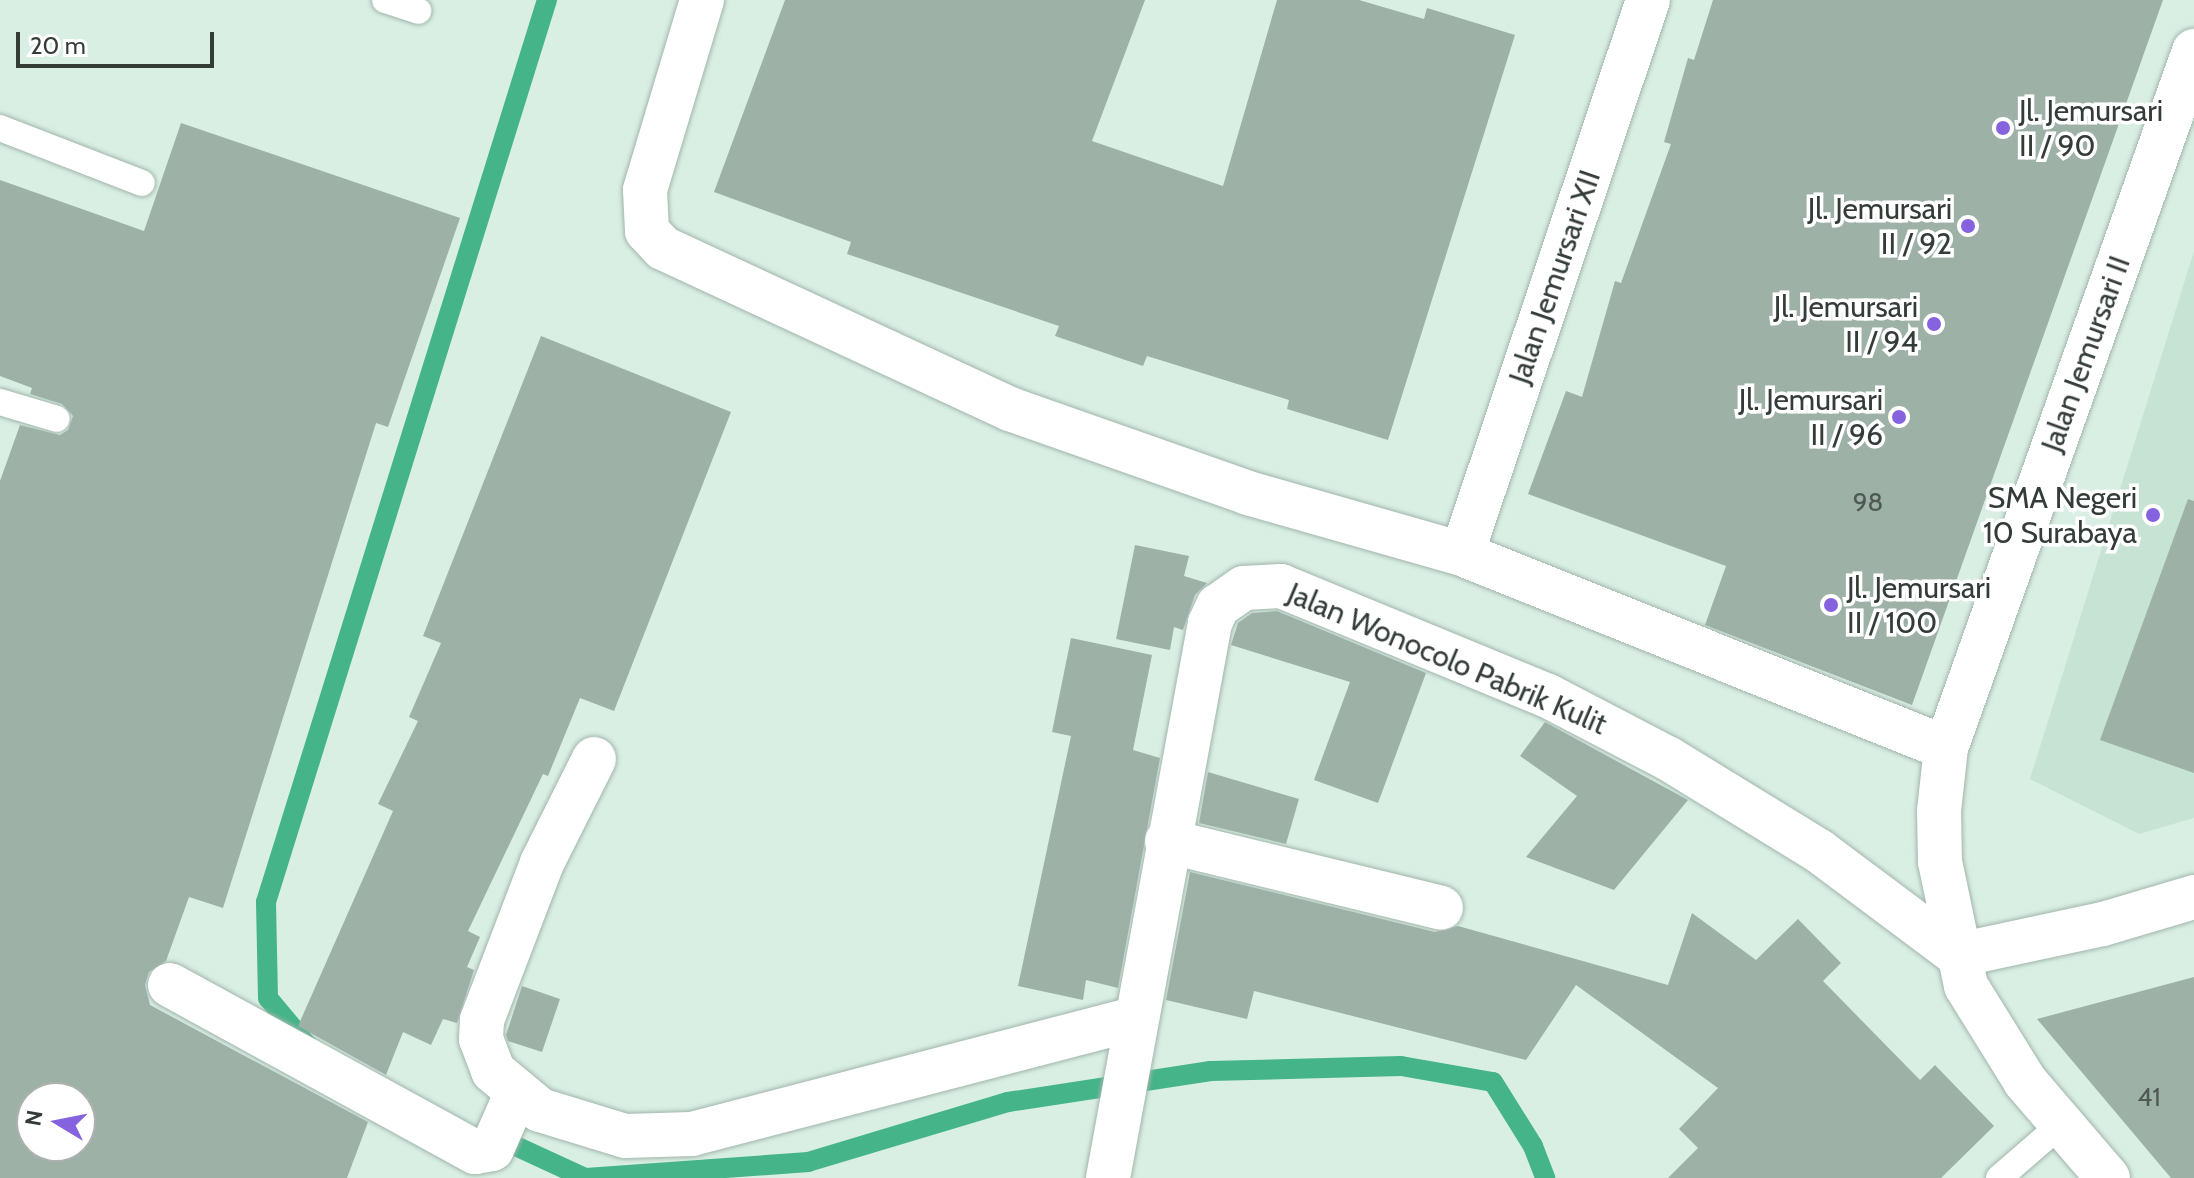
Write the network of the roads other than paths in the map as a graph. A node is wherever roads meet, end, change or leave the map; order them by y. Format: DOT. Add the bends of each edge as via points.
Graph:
graph roads {
  1 [pos="385,0"];
  2 [pos="702,0"];
  3 [pos="1648,0"];
  4 [pos="418,11"];
  5 [pos="2194,51"];
  6 [pos="2184,110"];
  7 [pos="0,128"];
  8 [pos="142,183"];
  9 [pos="0,402"];
  10 [pos="57,419"];
  11 [pos="1462,554"];
  12 [pos="1946,748"];
  13 [pos="594,759"];
  14 [pos="1167,841"];
  15 [pos="2194,897"];
  16 [pos="1441,908"];
  17 [pos="1958,955"];
  18 [pos="170,985"];
  19 [pos="1134,1028"];
  20 [pos="513,1102"];
  21 [pos="2059,1126"];
  22 [pos="481,1160"];
  23 [pos="1108,1178"];
  24 [pos="1999,1178"];
  25 [pos="2108,1178"];
  1 -- 4 [label="lane"];
  2 -- 11 [label="street" via="645,190 647,231 672,254 1010,409 1248,493"];
  3 -- 11 [label="street, Jalan Jemursari XII"];
  5 -- 6 [label="street, Jalan Jemursari II"];
  6 -- 12 [label="street, Jalan Jemursari II"];
  7 -- 8 [label="lane"];
  9 -- 10 [label="lane"];
  11 -- 12 [label="street"];
  12 -- 17 [label="street, Jalan Jemursari II" via="1940,862"];
  13 -- 20 [label="street" via="542,863 482,1020 487,1058"];
  14 -- 16 [label="street"];
  14 -- 17 [label="street, Jalan Wonocolo Pabrik Kulit" via="1210,623 1231,594 1281,586 1548,696 1669,759 1819,851"];
  14 -- 19 [label="street, Jalan Wonocolo Pabrik Kulit"];
  15 -- 17 [label="street" via="2103,924"];
  17 -- 21 [label="street, Jalan Jemursari II" via="1966,986 1988,1029"];
  18 -- 22 [label="street"];
  19 -- 20 [label="street" via="659,1138 591,1128"];
  19 -- 23 [label="street, Jalan Wonocolo Pabrik Kulit"];
  20 -- 22 [label="street"];
  21 -- 24 [label="lane"];
  21 -- 25 [label="street, Jalan Jemursari II"];
}
